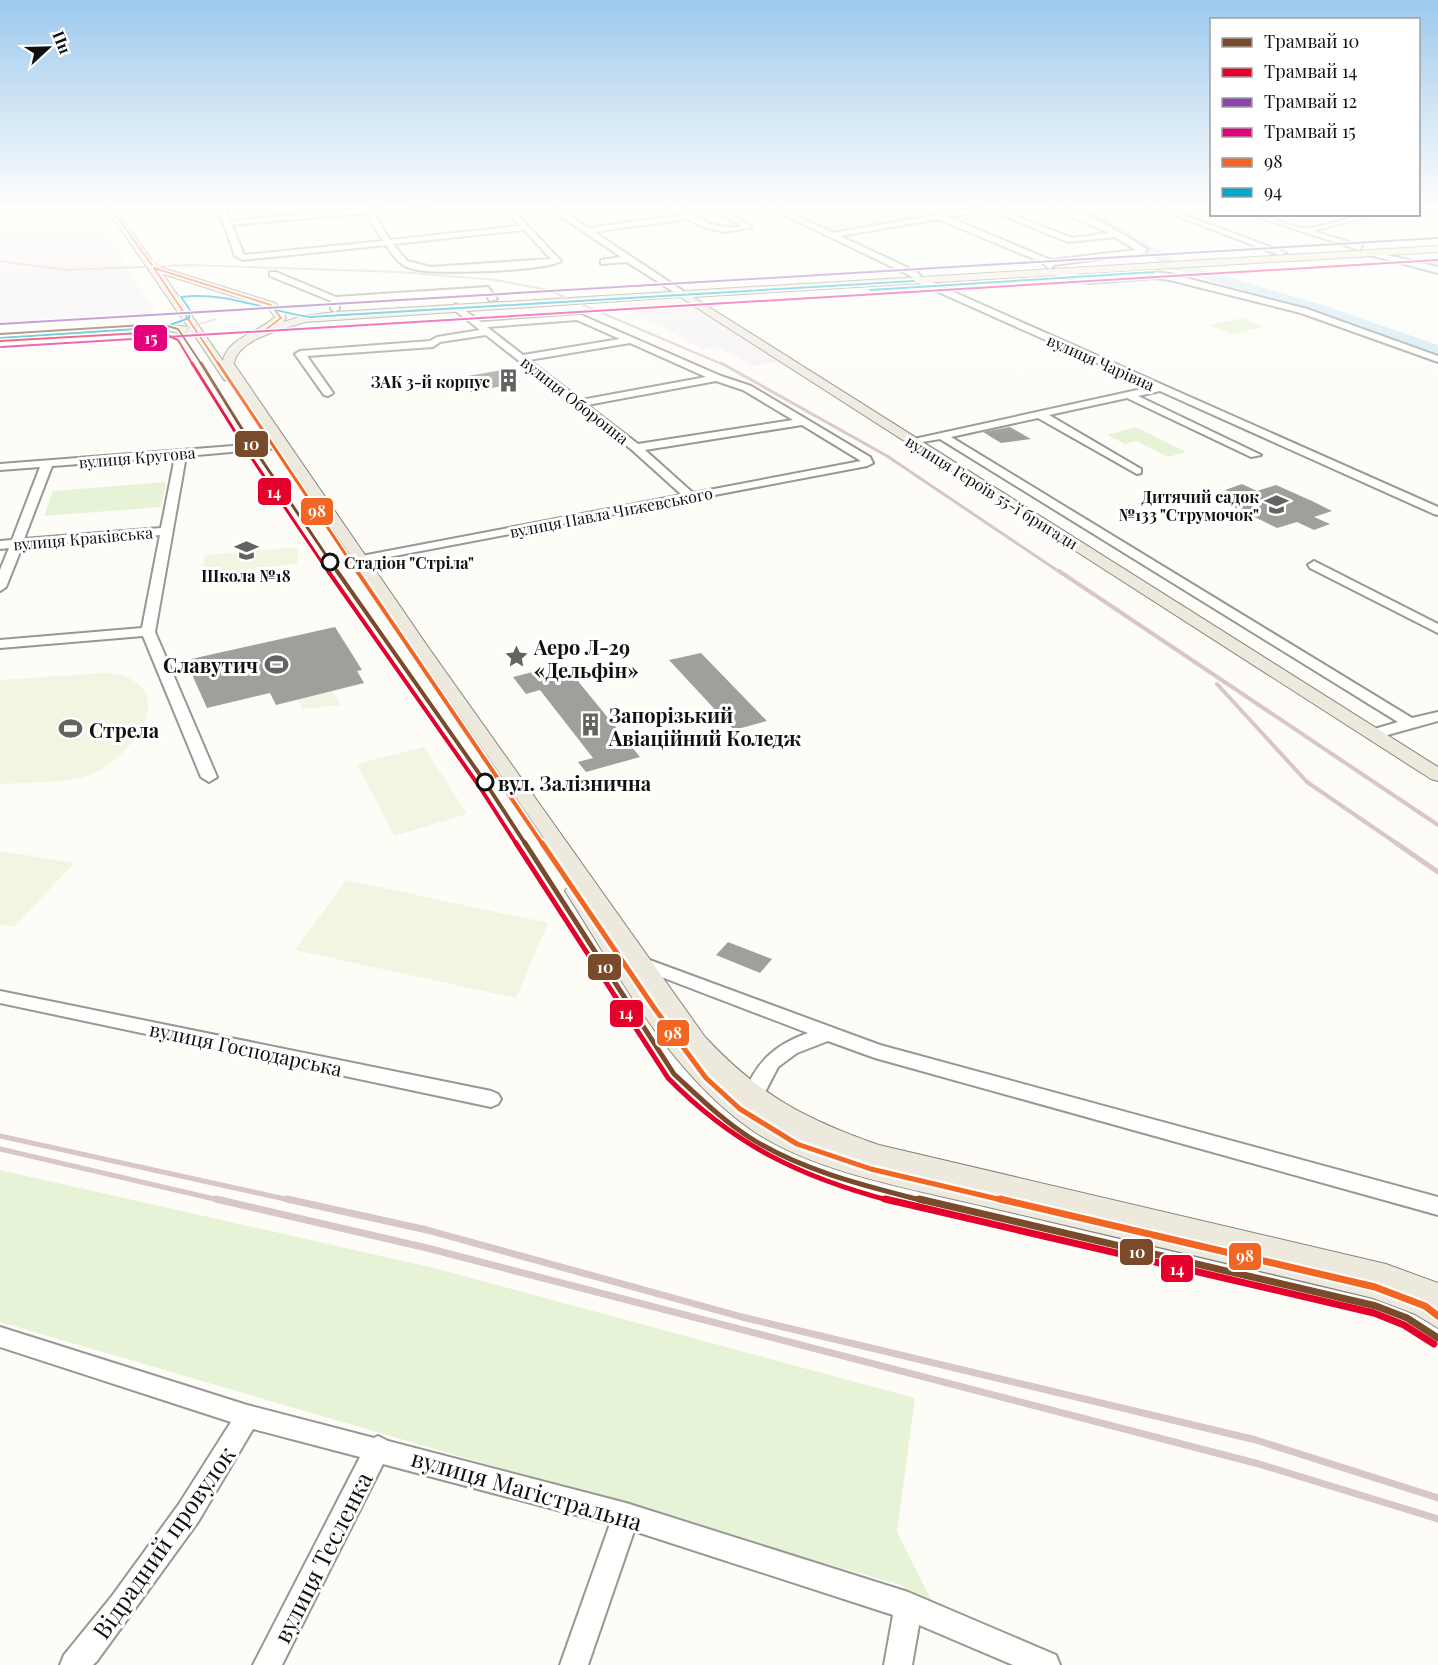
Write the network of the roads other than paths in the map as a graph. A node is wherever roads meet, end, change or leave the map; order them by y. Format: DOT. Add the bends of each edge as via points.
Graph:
graph roads {
  1 [pos="163,283"];
  2 [pos="202,283"];
  3 [pos="291,283"];
  4 [pos="664,283"];
  5 [pos="819,283"];
  6 [pos="929,283"];
  7 [pos="1192,283"];
  8 [pos="219,288"];
  9 [pos="168,291"];
  10 [pos="677,291"];
  11 [pos="335,304"];
  12 [pos="271,305"];
  13 [pos="456,307"];
  14 [pos="183,313"];
  15 [pos="484,329"];
  16 [pos="0,331"];
  17 [pos="256,335"];
  18 [pos="0,337"];
  19 [pos="200,337"];
  20 [pos="632,340"];
  21 [pos="521,358"];
  22 [pos="1438,359"];
  23 [pos="717,378"];
  24 [pos="1160,388"];
  25 [pos="328,393"];
  26 [pos="1130,396"];
  27 [pos="580,404"];
  28 [pos="1041,416"];
  29 [pos="802,422"];
  30 [pos="942,436"];
  31 [pos="914,442"];
  32 [pos="273,446"];
  33 [pos="636,448"];
  34 [pos="181,453"];
  35 [pos="1255,455"];
  36 [pos="47,464"];
  37 [pos="0,467"];
  38 [pos="1137,471"];
  39 [pos="690,496"];
  40 [pos="1438,511"];
  41 [pos="166,531"];
  42 [pos="15,543"];
  43 [pos="0,544"];
  44 [pos="356,561"];
  45 [pos="1314,565"];
  46 [pos="0,587"];
  47 [pos="1438,629"];
  48 [pos="148,632"];
  49 [pos="0,644"];
  50 [pos="1438,716"];
  51 [pos="1411,724"];
  52 [pos="1373,734"];
  53 [pos="1438,775"];
  54 [pos="209,777"];
  55 [pos="618,955"];
  56 [pos="643,963"];
  57 [pos="0,997"];
  58 [pos="827,1034"];
  59 [pos="753,1097"];
  60 [pos="491,1099"];
  61 [pos="1438,1206"];
  62 [pos="1438,1294"];
  63 [pos="1438,1316"];
  64 [pos="0,1337"];
  65 [pos="247,1416"];
  66 [pos="378,1448"];
  67 [pos="626,1516"];
  68 [pos="908,1606"];
  69 [pos="74,1665"];
  70 [pos="267,1665"];
  71 [pos="574,1665"];
  72 [pos="898,1665"];
  73 [pos="1046,1665"];
  1 -- 9 [label="main road"];
  2 -- 8 [label="main road"];
  3 -- 11 [label="street"];
  4 -- 10 [label="street, вулиця Героїв 55-ї бригади"];
  5 -- 10 [label="main road"];
  6 -- 24 [label="street, вулиця Чарівна"];
  7 -- 22 [label="street" via="1304,311"];
  8 -- 9 [label="main road" via="194,286"];
  8 -- 12 [label="main road"];
  9 -- 14 [label="main road"];
  10 -- 11 [label="main road"];
  10 -- 13 [label="main road"];
  10 -- 31 [label="main road, вулиця Героїв 55-ї бригади"];
  11 -- 12 [label="main road" via="302,310"];
  12 -- 17 [label="main road" via="281,318"];
  13 -- 15 [label="street, вулиця Оборонна"];
  13 -- 17 [label="main road" via="318,316"];
  14 -- 16 [label="main road" via="154,321"];
  14 -- 19 [label="main road"];
  15 -- 20 [label="street" via="570,316"];
  15 -- 21 [label="street, вулиця Оборонна"];
  15 -- 25 [label="street" via="433,344 300,354"];
  17 -- 19 [label="main road" via="214,342"];
  17 -- 44 [label="main road" via="227,359 230,369"];
  18 -- 19 [label="main road" via="163,327 183,328"];
  19 -- 32 [label="main road"];
  20 -- 21 [label="street"];
  20 -- 23 [label="street"];
  21 -- 27 [label="street, вулиця Оборонна"];
  23 -- 27 [label="street"];
  23 -- 29 [label="street" via="758,394"];
  24 -- 26 [label="street"];
  24 -- 40 [label="street, вулиця Чарівна"];
  26 -- 28 [label="street"];
  26 -- 35 [label="street"];
  27 -- 33 [label="street, вулиця Оборонна"];
  28 -- 30 [label="street"];
  28 -- 38 [label="street"];
  29 -- 33 [label="street"];
  29 -- 39 [label="street, вулиця Павла Чижевського" via="867,463"];
  30 -- 31 [label="street"];
  30 -- 51 [label="street"];
  31 -- 52 [label="main road, вулиця Героїв 55-ї бригади"];
  32 -- 34 [label="street, вулиця Кругова"];
  32 -- 44 [label="main road"];
  33 -- 39 [label="street, вулиця Оборонна"];
  34 -- 36 [label="street, вулиця Кругова"];
  34 -- 41 [label="street, вулиця Краківська"];
  36 -- 37 [label="street, вулиця Кругова"];
  36 -- 42 [label="street"];
  39 -- 44 [label="street, вулиця Павла Чижевського"];
  41 -- 42 [label="street, вулиця Краківська"];
  41 -- 48 [label="street, вулиця Краківська"];
  42 -- 43 [label="street, вулиця Краківська"];
  42 -- 46 [label="street"];
  44 -- 55 [label="main road"];
  44 -- 56 [label="main road"];
  45 -- 47 [label="street"];
  48 -- 49 [label="street"];
  48 -- 54 [label="street"];
  50 -- 51 [label="street"];
  51 -- 52 [label="street"];
  52 -- 53 [label="main road, вулиця Героїв 55-ї бригади"];
  55 -- 56 [label="street"];
  55 -- 63 [label="main road" via="706,1078 740,1109 797,1144 871,1169 1375,1287 1425,1306"];
  56 -- 58 [label="street"];
  56 -- 59 [label="main road" via="697,1043"];
  57 -- 60 [label="street, вулиця Господарська"];
  58 -- 59 [label="street" via="786,1049 768,1064"];
  58 -- 61 [label="street" via="875,1052"];
  59 -- 62 [label="main road" via="808,1130 876,1154 1376,1272"];
  64 -- 65 [label="street, вулиця Магістральна"];
  65 -- 66 [label="street, вулиця Магістральна"];
  65 -- 69 [label="street, Відрадний провулок" via="189,1512"];
  66 -- 67 [label="street, вулиця Магістральна"];
  66 -- 70 [label="street, вулиця Тесленка"];
  67 -- 68 [label="street, вулиця Магістральна"];
  67 -- 71 [label="street"];
  68 -- 72 [label="street"];
  68 -- 73 [label="street, вулиця Магістральна"];
}
